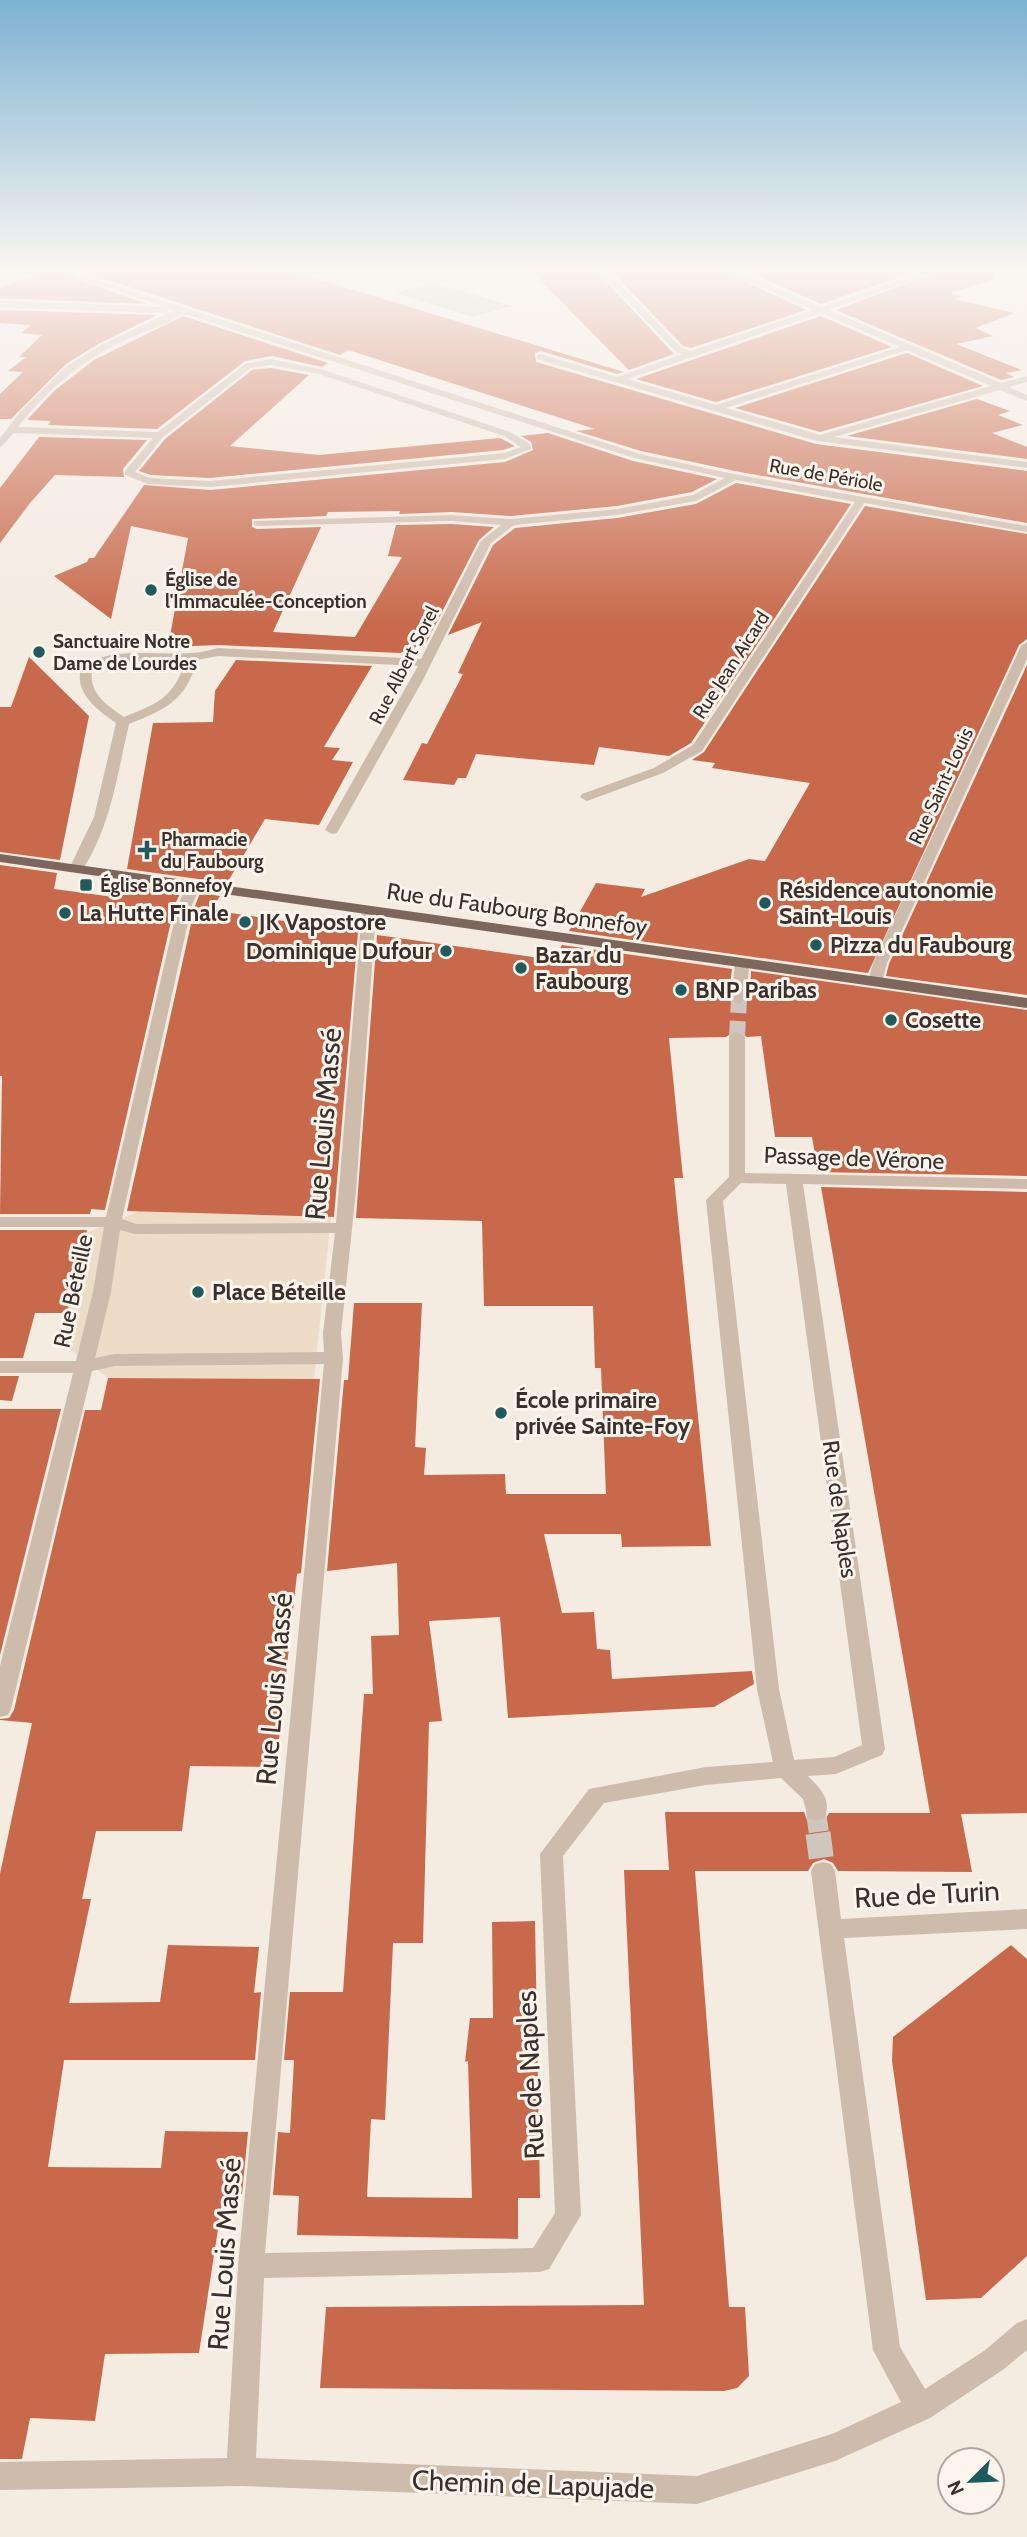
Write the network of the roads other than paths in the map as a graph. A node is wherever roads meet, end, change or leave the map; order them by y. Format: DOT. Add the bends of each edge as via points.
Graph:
graph roads {
  1 [pos="46,389"];
  2 [pos="218,389"];
  3 [pos="373,389"];
  4 [pos="428,389"];
  5 [pos="653,389"];
  6 [pos="773,389"];
  7 [pos="988,389"];
  8 [pos="1008,389"];
  9 [pos="1027,398"];
  10 [pos="714,408"];
  11 [pos="11,430"];
  12 [pos="160,435"];
  13 [pos="817,438"];
  14 [pos="0,445"];
  15 [pos="1027,465"];
  16 [pos="734,477"];
  17 [pos="861,500"];
  18 [pos="512,522"];
  19 [pos="258,523"];
  20 [pos="1027,528"];
  21 [pos="1027,646"];
  22 [pos="192,657"];
  23 [pos="425,663"];
  24 [pos="122,722"];
  25 [pos="586,797"];
  26 [pos="332,830"];
  27 [pos="0,858"];
  28 [pos="76,869"];
  29 [pos="194,885"];
  30 [pos="369,911"];
  31 [pos="742,964"];
  32 [pos="875,982"];
  33 [pos="739,999"];
  34 [pos="1027,1003"];
  35 [pos="737,1037"];
  36 [pos="737,1178"];
  37 [pos="794,1179"];
  38 [pos="1027,1184"];
  39 [pos="0,1222"];
  40 [pos="113,1222"];
  41 [pos="344,1228"];
  42 [pos="334,1359"];
  43 [pos="0,1367"];
  44 [pos="82,1367"];
  45 [pos="0,1709"];
  46 [pos="785,1768"];
  47 [pos="816,1812"];
  48 [pos="823,1871"];
  49 [pos="1027,1919"];
  50 [pos="830,1929"];
  51 [pos="251,2266"];
  52 [pos="1027,2332"];
  53 [pos="920,2408"];
  54 [pos="241,2472"];
  55 [pos="0,2476"];
  1 -- 11 [label="street"];
  2 -- 12 [label="street"];
  3 -- 12 [label="street" via="507,434 526,449 505,456 210,484 148,481 129,473"];
  4 -- 16 [label="street, Rue de Périole" via="599,445"];
  5 -- 10 [label="street"];
  6 -- 10 [label="street"];
  7 -- 13 [label="street"];
  8 -- 9 [label="street"];
  10 -- 13 [label="street"];
  11 -- 12 [label="street"];
  11 -- 14 [label="street"];
  13 -- 15 [label="street"];
  16 -- 17 [label="street, Rue de Périole"];
  16 -- 18 [label="street" via="696,498 617,512"];
  17 -- 20 [label="street, Rue de Périole"];
  17 -- 25 [label="street, Rue Jean Aicard" via="698,748 686,758"];
  18 -- 19 [label="street" via="452,518"];
  18 -- 23 [label="street, Rue Albert Sorel" via="486,541"];
  21 -- 32 [label="street, Rue Saint-Louis"];
  22 -- 23 [label="street" via="243,652"];
  22 -- 24 [label="street" via="187,681 177,694"];
  22 -- 24 [label="street" via="91,663 85,685 92,698"];
  23 -- 26 [label="street, Rue Albert Sorel"];
  24 -- 28 [label="street" via="97,833"];
  27 -- 28 [label="main road, Rue du Faubourg Bonnefoy"];
  28 -- 29 [label="main road, Rue du Faubourg Bonnefoy"];
  29 -- 30 [label="main road, Rue du Faubourg Bonnefoy"];
  29 -- 40 [label="street, Rue Béteille" via="184,905"];
  30 -- 31 [label="main road, Rue du Faubourg Bonnefoy"];
  30 -- 41 [label="street, Rue Louis Massé"];
  31 -- 32 [label="main road, Rue du Faubourg Bonnefoy"];
  31 -- 33 [label="street"];
  32 -- 34 [label="main road, Rue du Faubourg Bonnefoy"];
  35 -- 36 [label="street, Passage de Vérone"];
  36 -- 37 [label="street, Passage de Vérone"];
  36 -- 46 [label="street" via="714,1200 768,1689"];
  37 -- 38 [label="street, Passage de Vérone"];
  37 -- 46 [label="street, Rue de Naples" via="874,1749 836,1765"];
  39 -- 40 [label="street"];
  40 -- 41 [label="street" via="135,1229"];
  40 -- 44 [label="street, Rue Béteille" via="102,1292"];
  41 -- 42 [label="street, Rue Louis Massé" via="332,1334"];
  42 -- 44 [label="street" via="115,1360"];
  42 -- 51 [label="street, Rue Louis Massé"];
  43 -- 44 [label="street"];
  44 -- 45 [label="street, Rue Béteille"];
  46 -- 47 [label="street" via="814,1796"];
  46 -- 51 [label="street, Rue de Naples" via="706,1776 597,1796 551,1854 568,2215 540,2260"];
  48 -- 50 [label="street"];
  49 -- 50 [label="street, Rue de Turin"];
  50 -- 53 [label="street" via="887,2350"];
  51 -- 54 [label="street, Rue Louis Massé"];
  52 -- 53 [label="street, Chemin de Lapujade" via="994,2360"];
  53 -- 54 [label="street, Chemin de Lapujade" via="835,2446 697,2490"];
  54 -- 55 [label="street, Chemin de Lapujade"];
}
